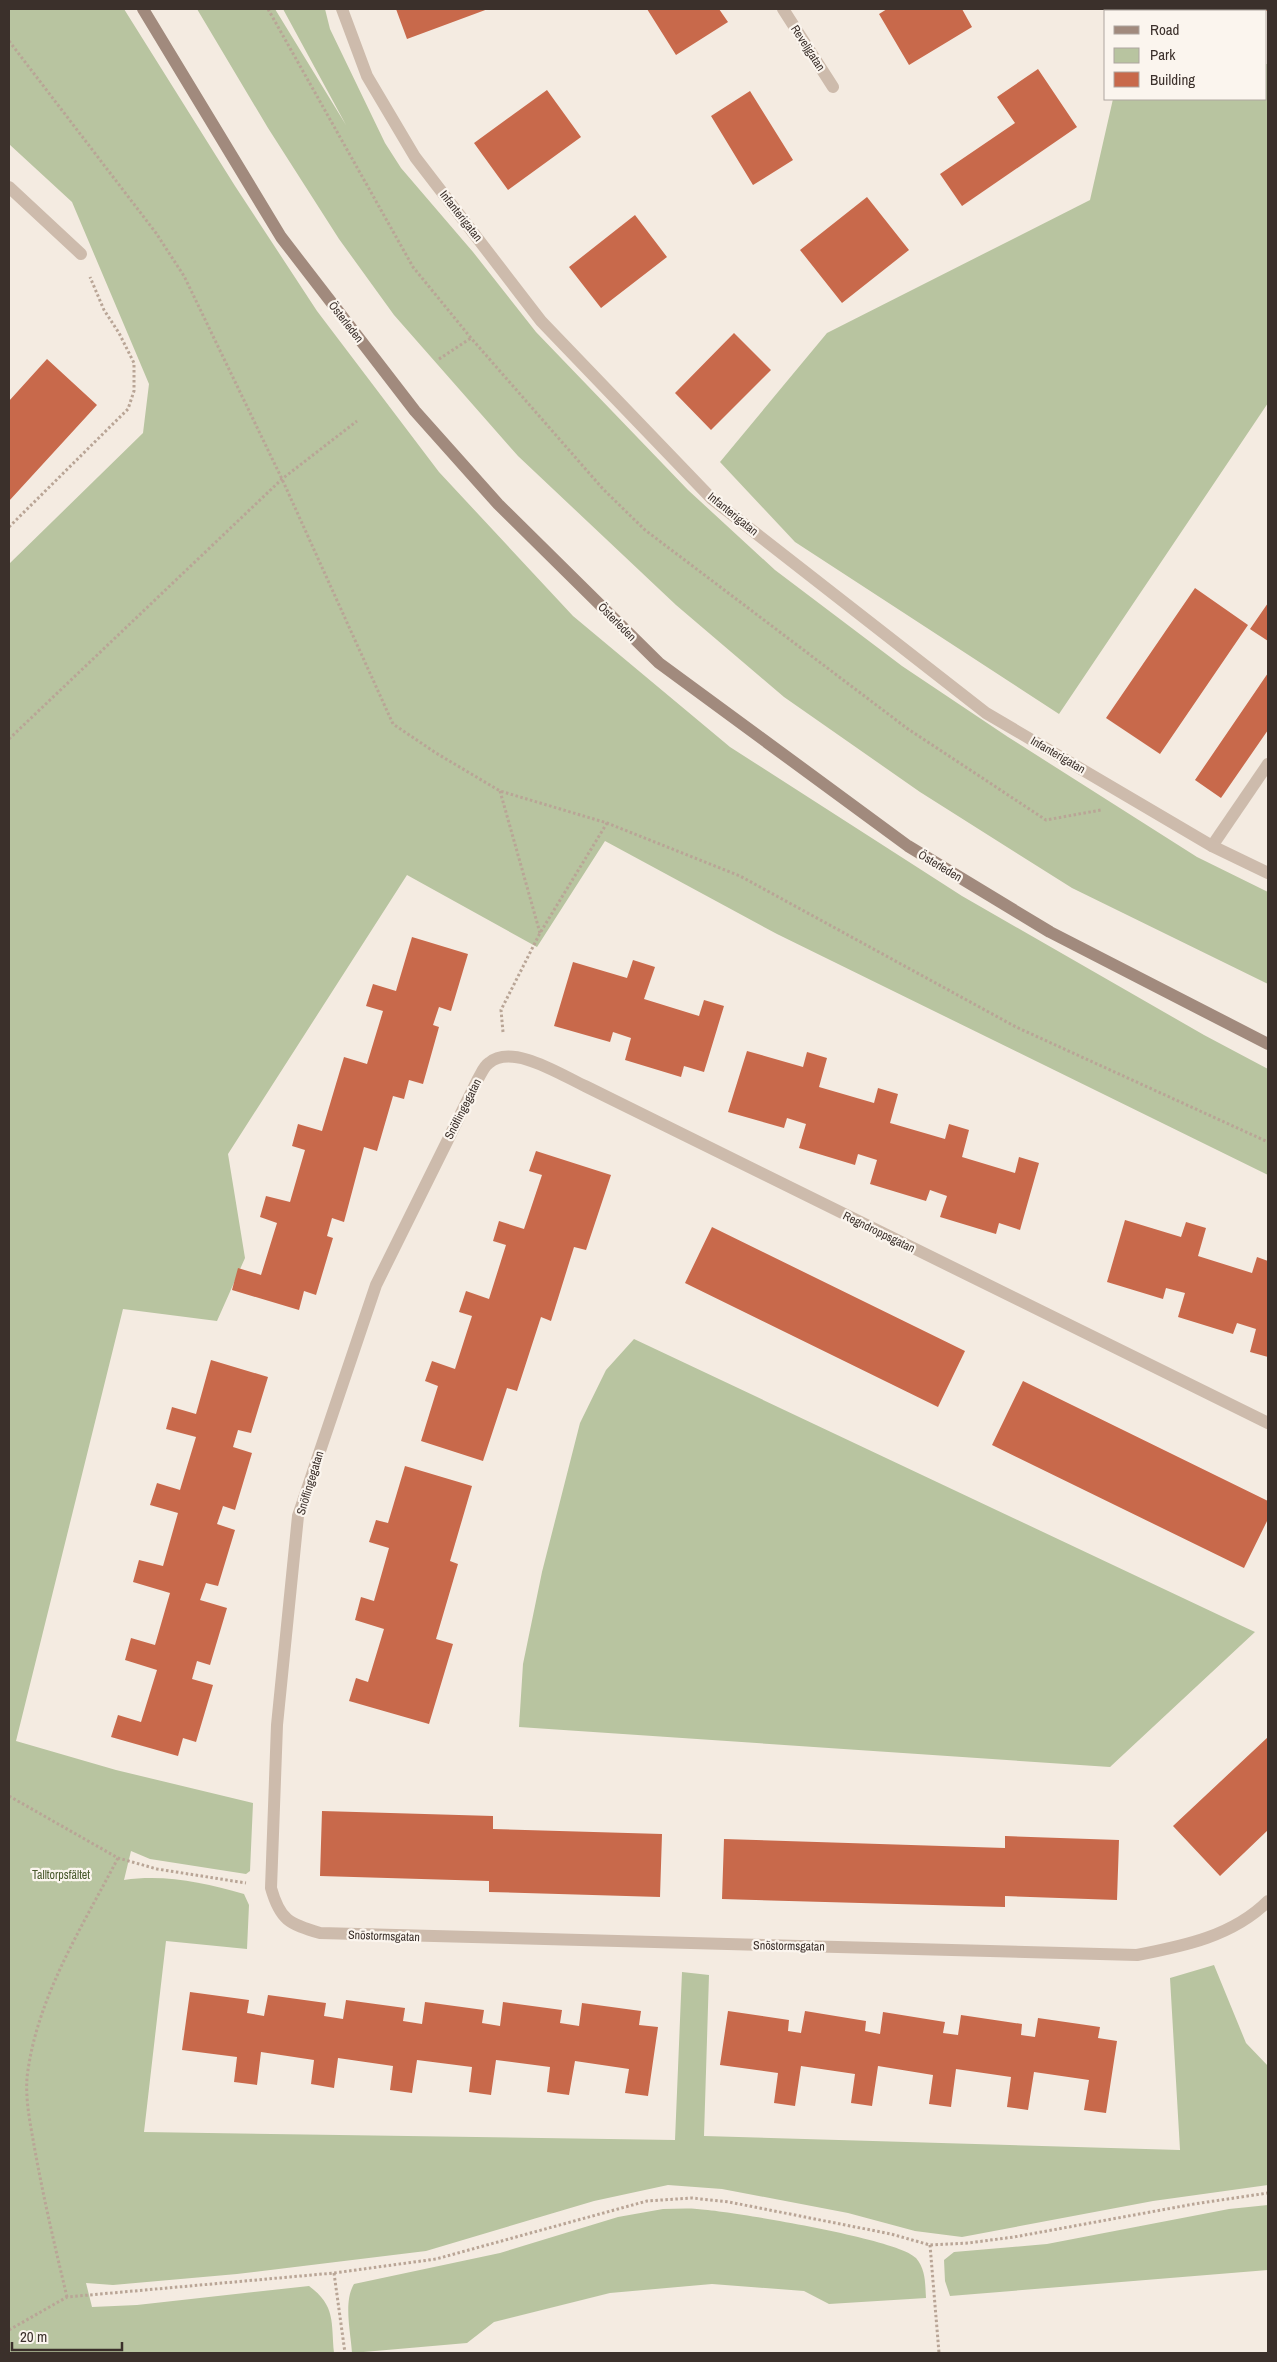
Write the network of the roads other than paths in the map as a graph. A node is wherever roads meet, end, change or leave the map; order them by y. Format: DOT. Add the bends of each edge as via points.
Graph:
graph roads {
  1 [pos="143,9"];
  2 [pos="342,9"];
  3 [pos="783,9"];
  4 [pos="833,87"];
  5 [pos="9,187"];
  6 [pos="81,254"];
  7 [pos="1268,764"];
  8 [pos="1212,846"];
  9 [pos="1268,873"];
  10 [pos="1268,1044"];
  11 [pos="504,1055"];
  12 [pos="1268,1423"];
  13 [pos="1268,1901"];
  14 [pos="298,1927"];
  1 -- 10 [label="main road, Österleden" via="281,237 415,411 498,504 659,663 908,846 1050,932"];
  2 -- 8 [label="street, Infanterigatan" via="367,76 415,157 541,322 712,498 986,713"];
  3 -- 4 [label="street, Reveljgatan"];
  5 -- 6 [label="street"];
  7 -- 8 [label="street"];
  8 -- 9 [label="street, Infanterigatan"];
  11 -- 12 [label="street, Regndroppsgatan" via="523,1058 585,1086"];
  11 -- 14 [label="street, Snöflingegatan" via="488,1063 478,1079 376,1285 298,1516 277,1725 271,1888 284,1919"];
  13 -- 14 [label="street, Snöstormsgatan" via="1258,1911 1211,1938 1137,1955 358,1936 320,1933"];
}
